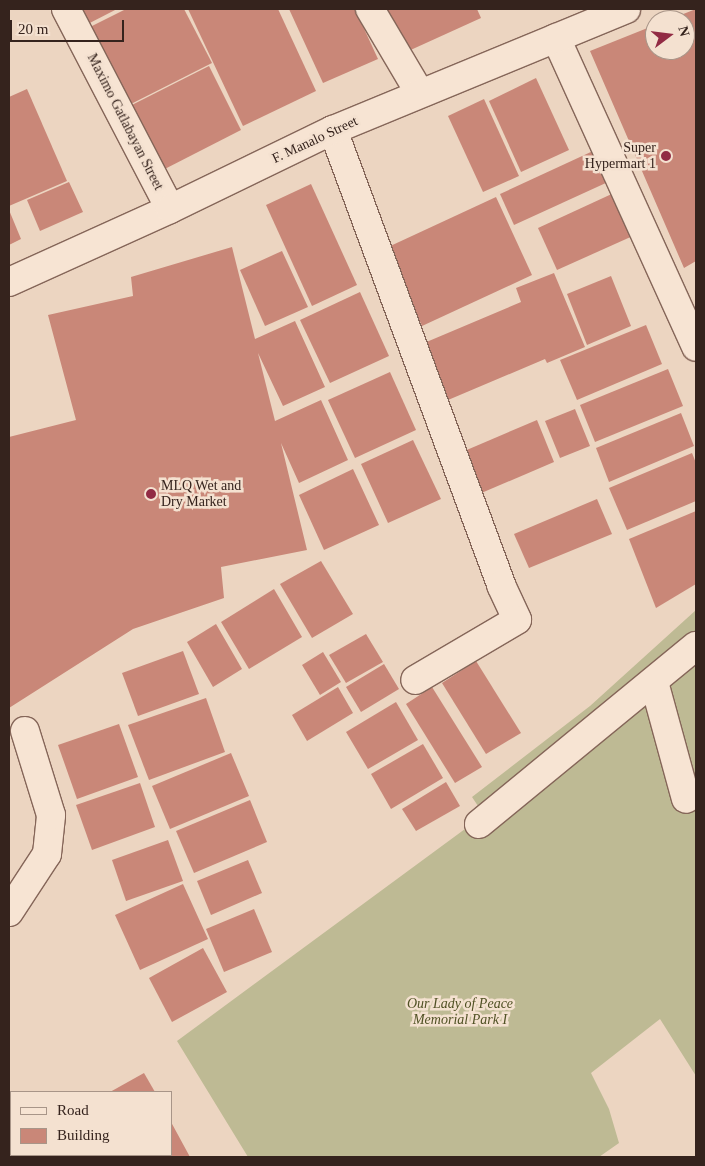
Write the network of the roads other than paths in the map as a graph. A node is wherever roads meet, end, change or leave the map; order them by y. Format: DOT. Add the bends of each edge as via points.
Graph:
graph roads {
  1 [pos="66,9"];
  2 [pos="370,9"];
  3 [pos="626,9"];
  4 [pos="556,38"];
  5 [pos="419,92"];
  6 [pos="333,130"];
  7 [pos="170,210"];
  8 [pos="9,282"];
  9 [pos="696,347"];
  10 [pos="696,646"];
  11 [pos="415,680"];
  12 [pos="654,682"];
  13 [pos="25,731"];
  14 [pos="686,799"];
  15 [pos="480,824"];
  16 [pos="9,912"];
  1 -- 7 [label="street, Maximo Gatlabayan Street"];
  2 -- 5 [label="street"];
  3 -- 4 [label="street, F. Manalo Street"];
  4 -- 5 [label="street, F. Manalo Street"];
  4 -- 9 [label="street"];
  5 -- 6 [label="street, F. Manalo Street"];
  6 -- 7 [label="street, F. Manalo Street"];
  6 -- 11 [label="street" via="498,576 518,620"];
  7 -- 8 [label="street, F. Manalo Street"];
  10 -- 12 [label="street"];
  12 -- 14 [label="street"];
  12 -- 15 [label="street"];
  13 -- 16 [label="street" via="51,815 47,854"];
}
